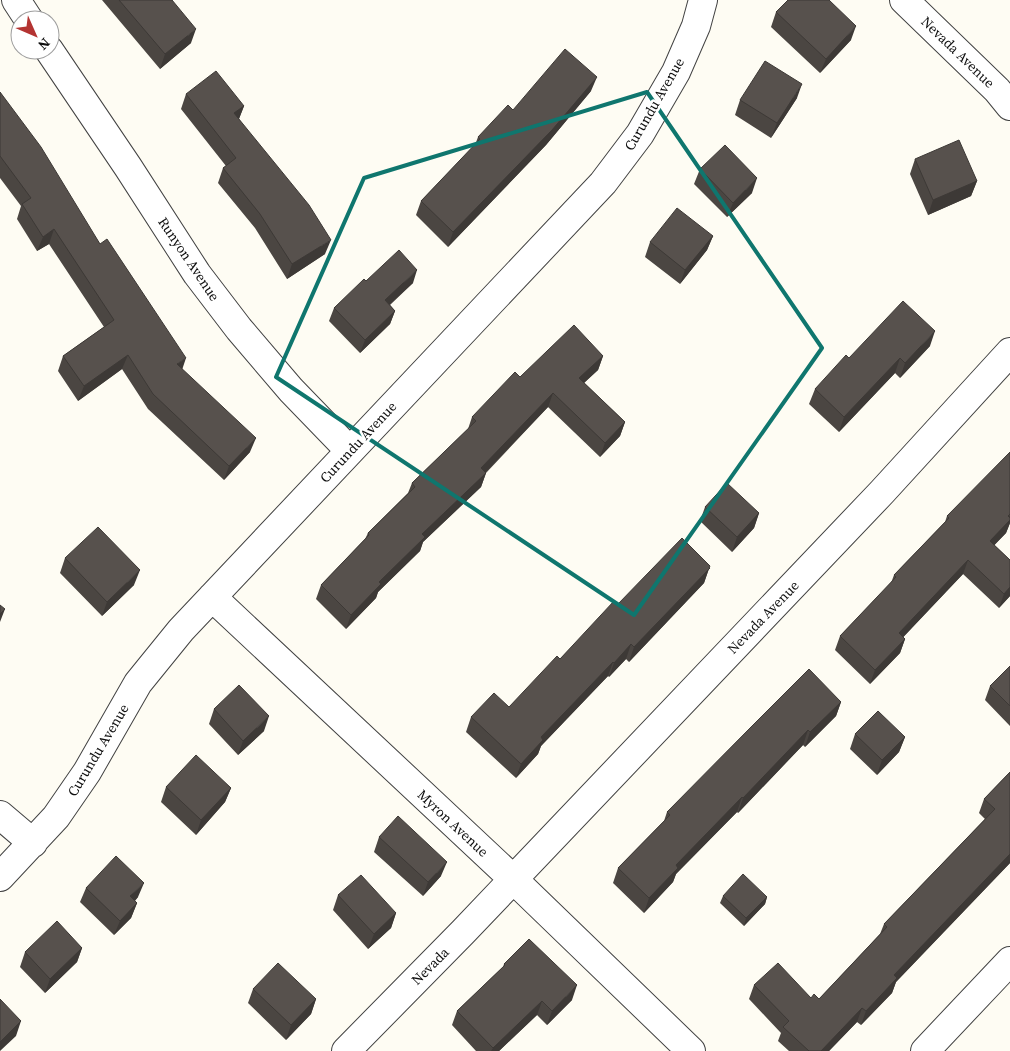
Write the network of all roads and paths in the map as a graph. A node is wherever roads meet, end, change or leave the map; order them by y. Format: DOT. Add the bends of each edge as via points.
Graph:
graph roads {
  1 [pos="703,0"];
  2 [pos="904,0"];
  3 [pos="56,60"];
  4 [pos="1010,106"];
  5 [pos="1010,352"];
  6 [pos="350,450"];
  7 [pos="212,597"];
  8 [pos="0,815"];
  9 [pos="32,843"];
  10 [pos="0,877"];
  11 [pos="513,879"];
  12 [pos="1010,961"];
  13 [pos="346,1051"];
  14 [pos="691,1051"];
  15 [pos="925,1051"];
  1 -- 6 [label="street, Curundu Avenue" via="696,26 676,72 640,134 604,183"];
  2 -- 4 [label="street, Nevada Avenue"];
  3 -- 6 [label="street, Runyon Avenue" via="197,274 285,383"];
  5 -- 11 [label="street, Nevada Avenue" via="882,492"];
  6 -- 7 [label="street, Curundu Avenue"];
  7 -- 9 [label="street, Curundu Avenue" via="138,683 87,772 56,817"];
  7 -- 11 [label="street, Myron Avenue"];
  8 -- 9 [label="street"];
  9 -- 10 [label="street, Curundu Avenue"];
  11 -- 13 [label="street, Nevada"];
  11 -- 14 [label="street, Myron Avenue"];
  12 -- 15 [label="street"];
}
